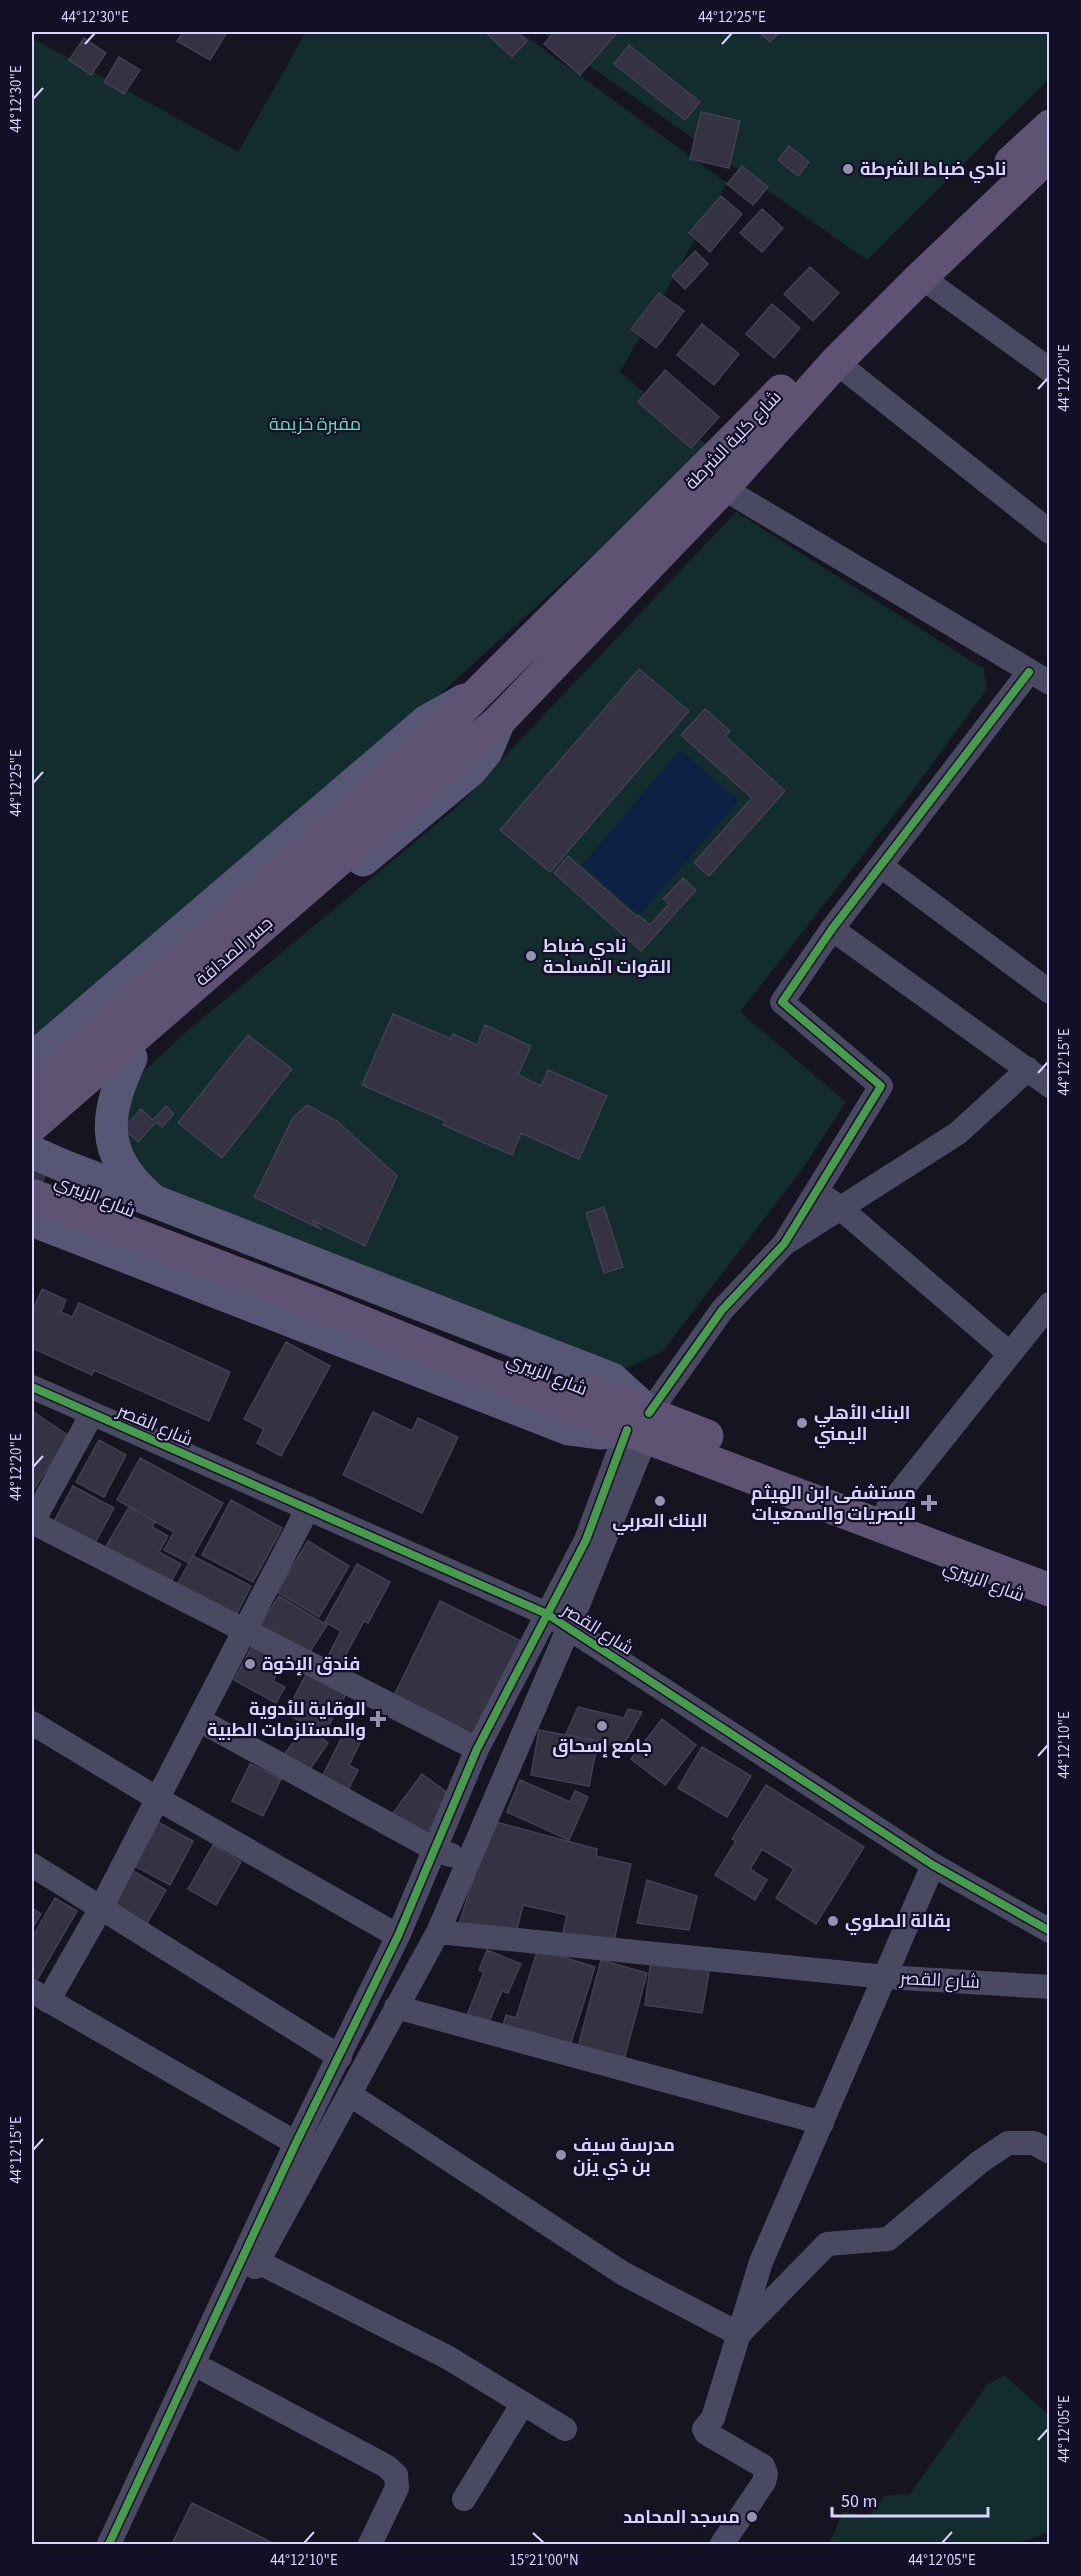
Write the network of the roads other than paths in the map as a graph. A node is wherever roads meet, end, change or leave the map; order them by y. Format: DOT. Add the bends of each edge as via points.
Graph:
graph roads {
  1 [pos="1050,126"];
  2 [pos="1050,154"];
  3 [pos="921,277"];
  4 [pos="836,362"];
  5 [pos="1050,370"];
  6 [pos="723,488"];
  7 [pos="1050,532"];
  8 [pos="1039,677"];
  9 [pos="476,694"];
  10 [pos="499,721"];
  11 [pos="427,764"];
  12 [pos="881,866"];
  13 [pos="832,929"];
  14 [pos="1050,993"];
  15 [pos="131,1058"];
  16 [pos="32,1059"];
  17 [pos="1028,1069"];
  18 [pos="1050,1086"];
  19 [pos="32,1092"];
  20 [pos="32,1126"];
  21 [pos="35,1178"];
  22 [pos="816,1192"];
  23 [pos="154,1201"];
  24 [pos="840,1208"];
  25 [pos="784,1244"];
  26 [pos="1050,1304"];
  27 [pos="1010,1354"];
  28 [pos="32,1387"];
  29 [pos="93,1414"];
  30 [pos="640,1427"];
  31 [pos="723,1466"];
  32 [pos="888,1507"];
  33 [pos="308,1508"];
  34 [pos="32,1522"];
  35 [pos="1050,1569"];
  36 [pos="1050,1590"];
  37 [pos="1050,1605"];
  38 [pos="547,1614"];
  39 [pos="569,1627"];
  40 [pos="245,1629"];
  41 [pos="199,1720"];
  42 [pos="32,1723"];
  43 [pos="477,1749"];
  44 [pos="158,1799"];
  45 [pos="436,1850"];
  46 [pos="468,1861"];
  47 [pos="32,1865"];
  48 [pos="933,1865"];
  49 [pos="101,1908"];
  50 [pos="1050,1931"];
  51 [pos="438,1932"];
  52 [pos="398,1936"];
  53 [pos="886,1977"];
  54 [pos="1050,1987"];
  55 [pos="40,1996"];
  56 [pos="396,2007"];
  57 [pos="340,2057"];
  58 [pos="349,2094"];
  59 [pos="822,2123"];
  60 [pos="296,2143"];
  61 [pos="1050,2152"];
  62 [pos="258,2262"];
  63 [pos="740,2334"];
  64 [pos="207,2371"];
  65 [pos="522,2404"];
  66 [pos="565,2429"];
  67 [pos="464,2499"];
  68 [pos="109,2544"];
  69 [pos="118,2544"];
  70 [pos="370,2544"];
  71 [pos="722,2544"];
  1 -- 9 [label="main road, شارع كلية الشرطة" via="906,263 704,471"];
  2 -- 3 [label="main road, شارع كلية الشرطة"];
  3 -- 4 [label="main road, شارع كلية الشرطة"];
  3 -- 5 [label="street"];
  4 -- 6 [label="main road, شارع كلية الشرطة"];
  4 -- 7 [label="street"];
  6 -- 8 [label="street"];
  6 -- 10 [label="main road, شارع كلية الشرطة"];
  8 -- 12 [label="street"];
  9 -- 11 [label="main road, شارع كلية الشرطة"];
  9 -- 16 [label="main road" via="427,721"];
  10 -- 11 [label="main road, شارع كلية الشرطة"];
  10 -- 15 [label="main road" via="486,752 471,770"];
  11 -- 19 [label="main road, جسر الصداقة"];
  11 -- 20 [label="main road, جسر الصداقة"];
  12 -- 13 [label="street"];
  12 -- 14 [label="street"];
  13 -- 17 [label="street"];
  13 -- 22 [label="street" via="782,1002 881,1086"];
  15 -- 21 [label="main road"];
  15 -- 23 [label="main road" via="116,1089 112,1139 120,1164 135,1185"];
  17 -- 18 [label="street"];
  17 -- 24 [label="street" via="957,1133"];
  21 -- 23 [label="main road"];
  21 -- 30 [label="main road, شارع الزبيري"];
  21 -- 30 [label="main road" via="569,1429 599,1433"];
  22 -- 24 [label="street"];
  22 -- 25 [label="street"];
  23 -- 30 [label="main road" via="612,1379"];
  24 -- 25 [label="street"];
  24 -- 27 [label="street"];
  25 -- 30 [label="street" via="722,1310"];
  26 -- 27 [label="street"];
  27 -- 32 [label="street"];
  28 -- 29 [label="street, شارع القصر"];
  29 -- 33 [label="street, شارع القصر"];
  29 -- 34 [label="street"];
  30 -- 31 [label="main road, شارع الزبيري"];
  30 -- 32 [label="main road, شارع الزبيري"];
  30 -- 38 [label="street"];
  30 -- 39 [label="street"];
  31 -- 36 [label="main road, شارع الزبيري"];
  31 -- 37 [label="main road, شارع الزبيري" via="788,1506"];
  32 -- 35 [label="main road, شارع الزبيري"];
  33 -- 38 [label="street, شارع القصر"];
  33 -- 40 [label="street"];
  34 -- 40 [label="street"];
  38 -- 39 [label="street, شارع القصر"];
  38 -- 43 [label="street"];
  39 -- 46 [label="street"];
  39 -- 48 [label="street, شارع القصر"];
  40 -- 41 [label="street"];
  40 -- 43 [label="street"];
  41 -- 44 [label="street"];
  41 -- 45 [label="street"];
  42 -- 44 [label="street"];
  43 -- 45 [label="street"];
  44 -- 49 [label="street"];
  44 -- 52 [label="street"];
  45 -- 46 [label="street"];
  45 -- 52 [label="street"];
  46 -- 51 [label="street"];
  47 -- 49 [label="street"];
  48 -- 50 [label="street, شارع القصر"];
  48 -- 53 [label="street"];
  49 -- 55 [label="street"];
  49 -- 57 [label="street"];
  51 -- 53 [label="street, شارع القصر"];
  51 -- 56 [label="street"];
  52 -- 57 [label="street"];
  53 -- 54 [label="street, شارع القصر"];
  53 -- 59 [label="street"];
  55 -- 60 [label="street"];
  56 -- 58 [label="street"];
  56 -- 59 [label="street"];
  57 -- 60 [label="street"];
  58 -- 62 [label="street"];
  58 -- 63 [label="street" via="624,2274"];
  59 -- 63 [label="street" via="761,2262"];
  60 -- 68 [label="street"];
  61 -- 63 [label="street" via="1034,2143 1008,2143 888,2239 827,2244"];
  62 -- 64 [label="street"];
  62 -- 65 [label="street" via="447,2357"];
  63 -- 71 [label="street" via="713,2418 704,2429 763,2466 766,2474"];
  64 -- 69 [label="street"];
  64 -- 70 [label="street" via="386,2466 396,2475 398,2488"];
  65 -- 66 [label="street"];
  65 -- 67 [label="street"];
}
